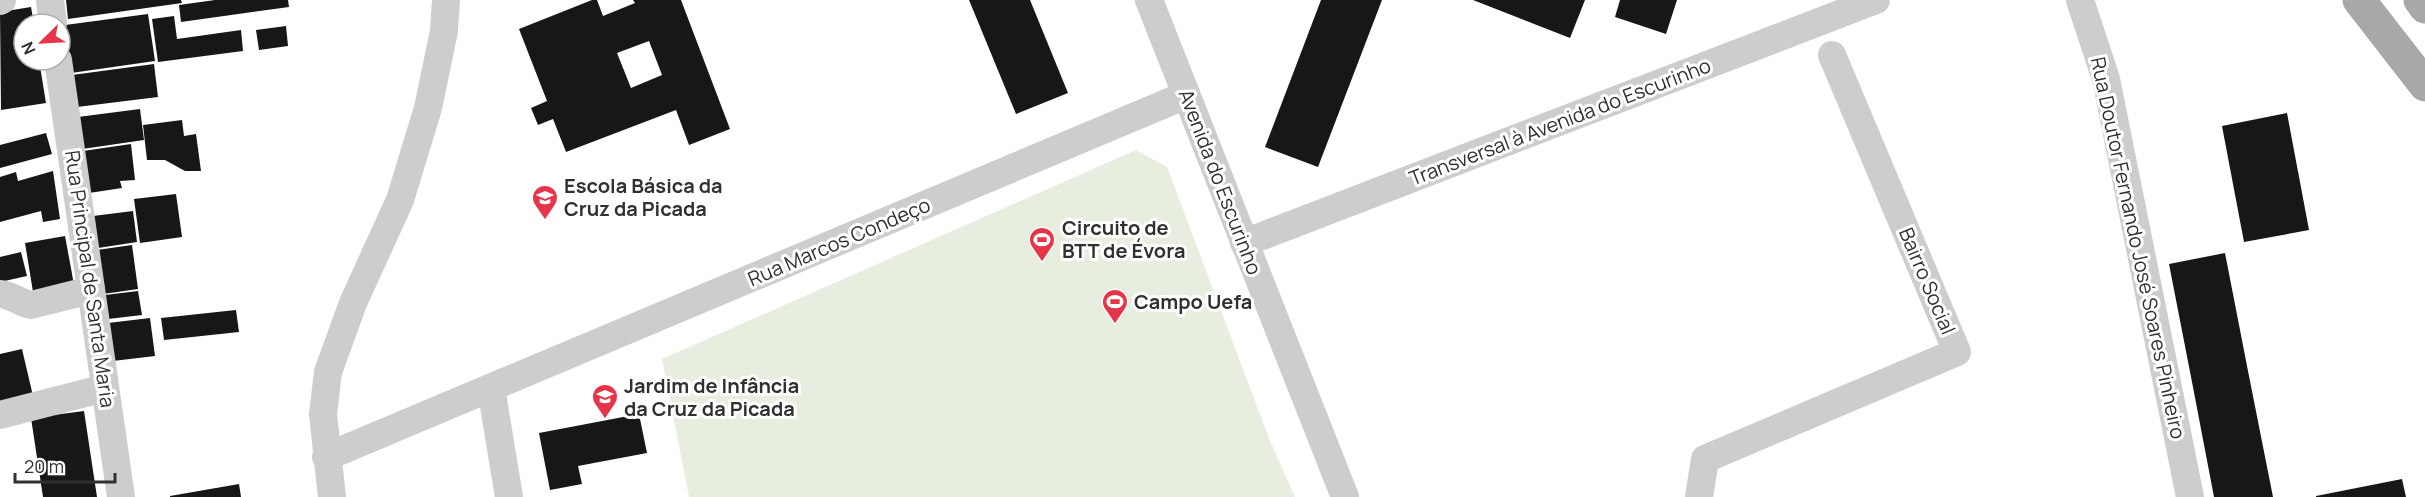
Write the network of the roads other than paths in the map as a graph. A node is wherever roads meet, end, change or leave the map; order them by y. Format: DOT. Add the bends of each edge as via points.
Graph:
graph roads {
  1 [pos="446,0"];
  2 [pos="1149,0"];
  3 [pos="1876,0"];
  4 [pos="2080,0"];
  5 [pos="2359,0"];
  6 [pos="2420,0"];
  7 [pos="2425,7"];
  8 [pos="1832,55"];
  9 [pos="60,72"];
  10 [pos="2425,85"];
  11 [pos="1186,95"];
  12 [pos="1244,243"];
  13 [pos="91,290"];
  14 [pos="0,294"];
  15 [pos="105,388"];
  16 [pos="491,388"];
  17 [pos="0,415"];
  18 [pos="326,457"];
  19 [pos="121,497"];
  20 [pos="332,497"];
  21 [pos="510,497"];
  22 [pos="1345,497"];
  23 [pos="1699,497"];
  24 [pos="2190,497"];
  1 -- 18 [label="street" via="444,31 428,108 400,200 353,303 328,372 323,414"];
  2 -- 11 [label="street, Avenida do Escurinho"];
  3 -- 12 [label="street, Transversal à Avenida do Escurinho"];
  4 -- 24 [label="street, Rua Doutor Fernando José Soares Pinheiro" via="2106,79"];
  5 -- 10 [label="main road"];
  6 -- 7 [label="main road"];
  8 -- 23 [label="street, Bairro Social" via="1957,352 1705,459"];
  9 -- 13 [label="street, Rua Principal de Santa Maria"];
  11 -- 12 [label="street, Avenida do Escurinho"];
  11 -- 16 [label="street, Rua Marcos Condeço"];
  12 -- 22 [label="street, Avenida do Escurinho"];
  13 -- 14 [label="street" via="31,305"];
  13 -- 15 [label="street, Rua Principal de Santa Maria"];
  15 -- 17 [label="street"];
  15 -- 19 [label="street, Rua Principal de Santa Maria"];
  16 -- 18 [label="street, Rua Marcos Condeço"];
  16 -- 21 [label="street"];
  18 -- 20 [label="street"];
}
